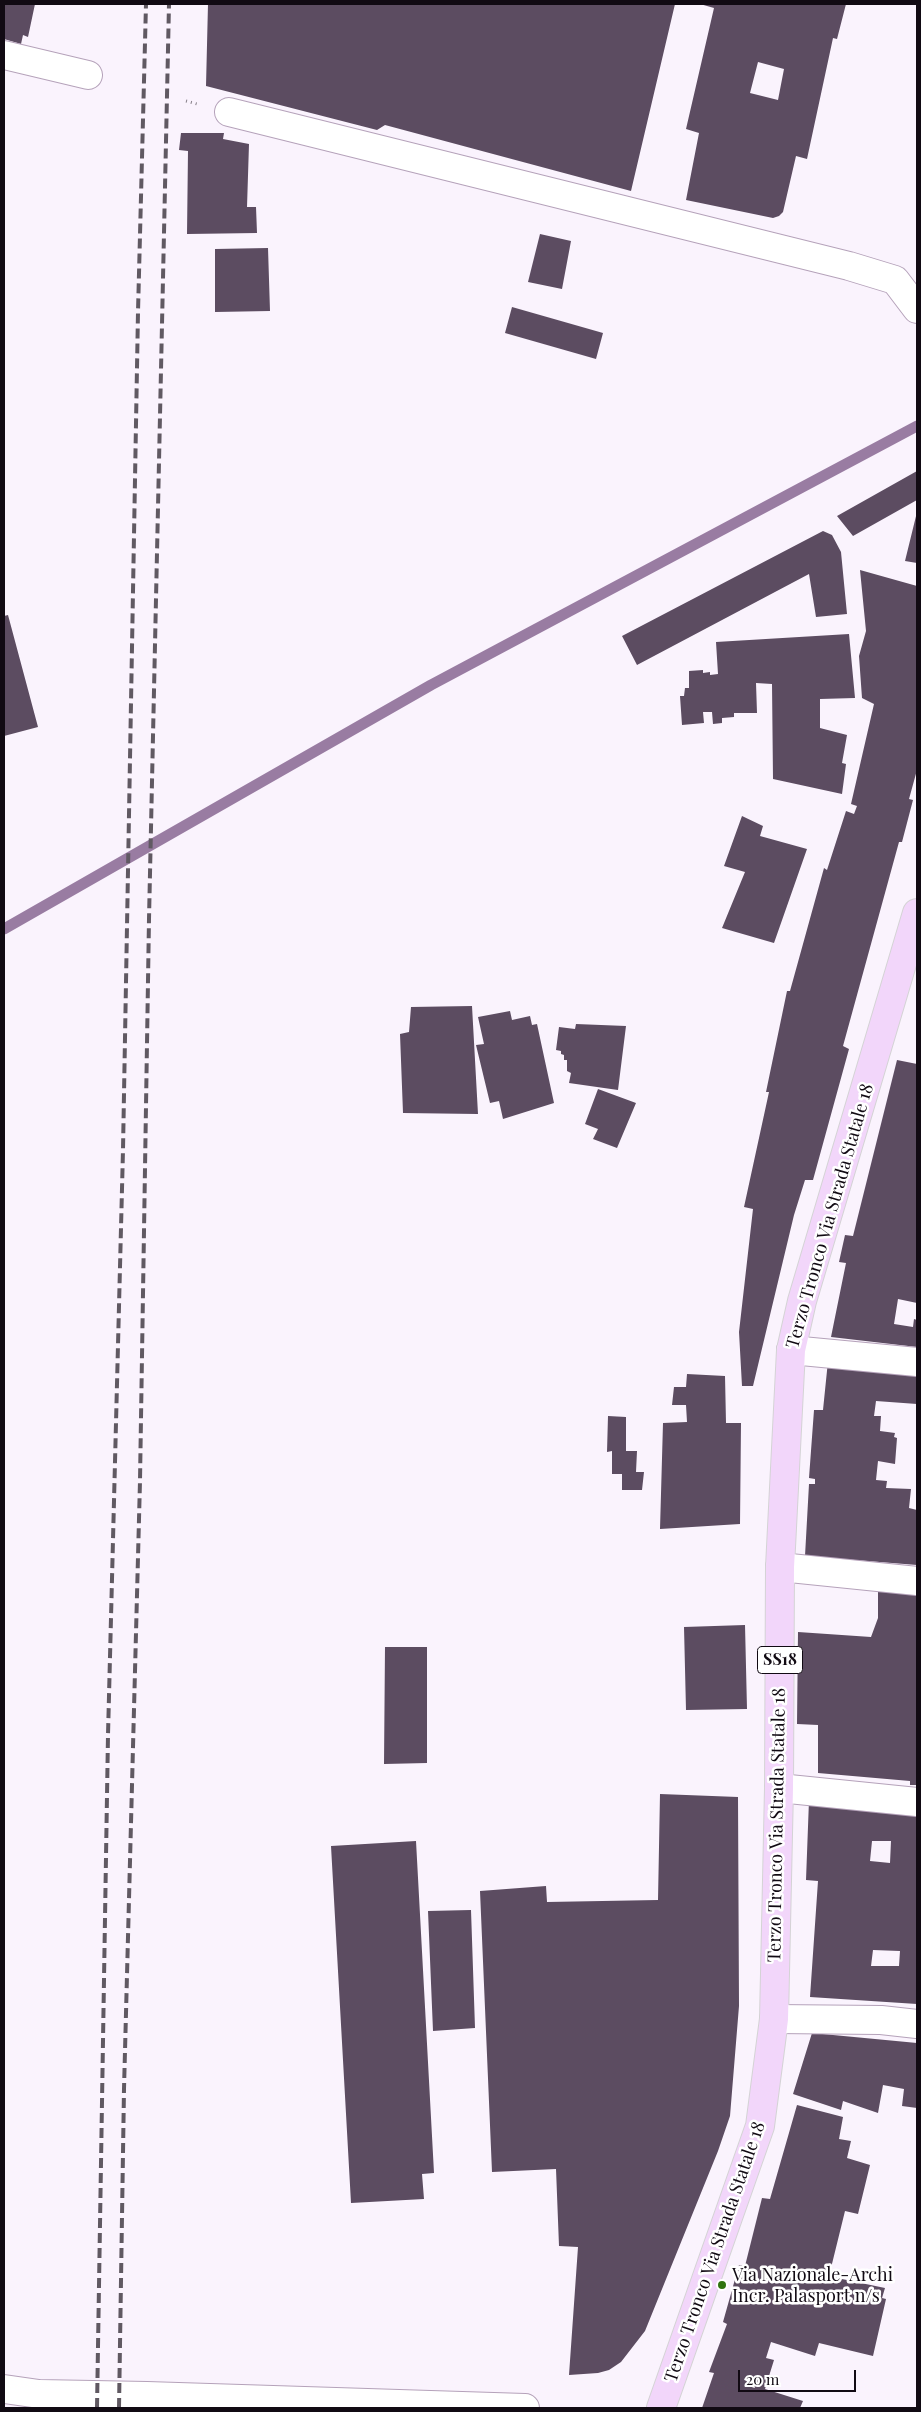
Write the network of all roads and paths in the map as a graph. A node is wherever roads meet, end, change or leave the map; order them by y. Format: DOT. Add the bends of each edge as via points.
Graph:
graph roads {
  1 [pos="4,55"];
  2 [pos="88,75"];
  3 [pos="229,112"];
  4 [pos="917,309"];
  5 [pos="917,913"];
  6 [pos="791,1350"];
  7 [pos="917,1362"];
  8 [pos="780,1567"];
  9 [pos="917,1581"];
  10 [pos="779,1788"];
  11 [pos="917,1802"];
  12 [pos="774,2019"];
  13 [pos="917,2024"];
  14 [pos="4,2389"];
  15 [pos="525,2408"];
  16 [pos="661,2408"];
  1 -- 2 [label="street"];
  3 -- 4 [label="street" via="849,266 895,280"];
  5 -- 6 [label="main road, Terzo Tronco Via Strada Statale 18 / SS18" via="802,1301"];
  6 -- 7 [label="street"];
  6 -- 8 [label="main road, Terzo Tronco Via Strada Statale 18 / SS18"];
  8 -- 9 [label="street"];
  8 -- 10 [label="main road, Terzo Tronco Via Strada Statale 18 / SS18"];
  10 -- 11 [label="street"];
  10 -- 12 [label="main road, Terzo Tronco Via Strada Statale 18 / SS18"];
  12 -- 13 [label="street" via="881,2020"];
  12 -- 16 [label="main road, Terzo Tronco Via Strada Statale 18 / SS18" via="760,2126"];
  14 -- 15 [label="street" via="40,2394"];
}
